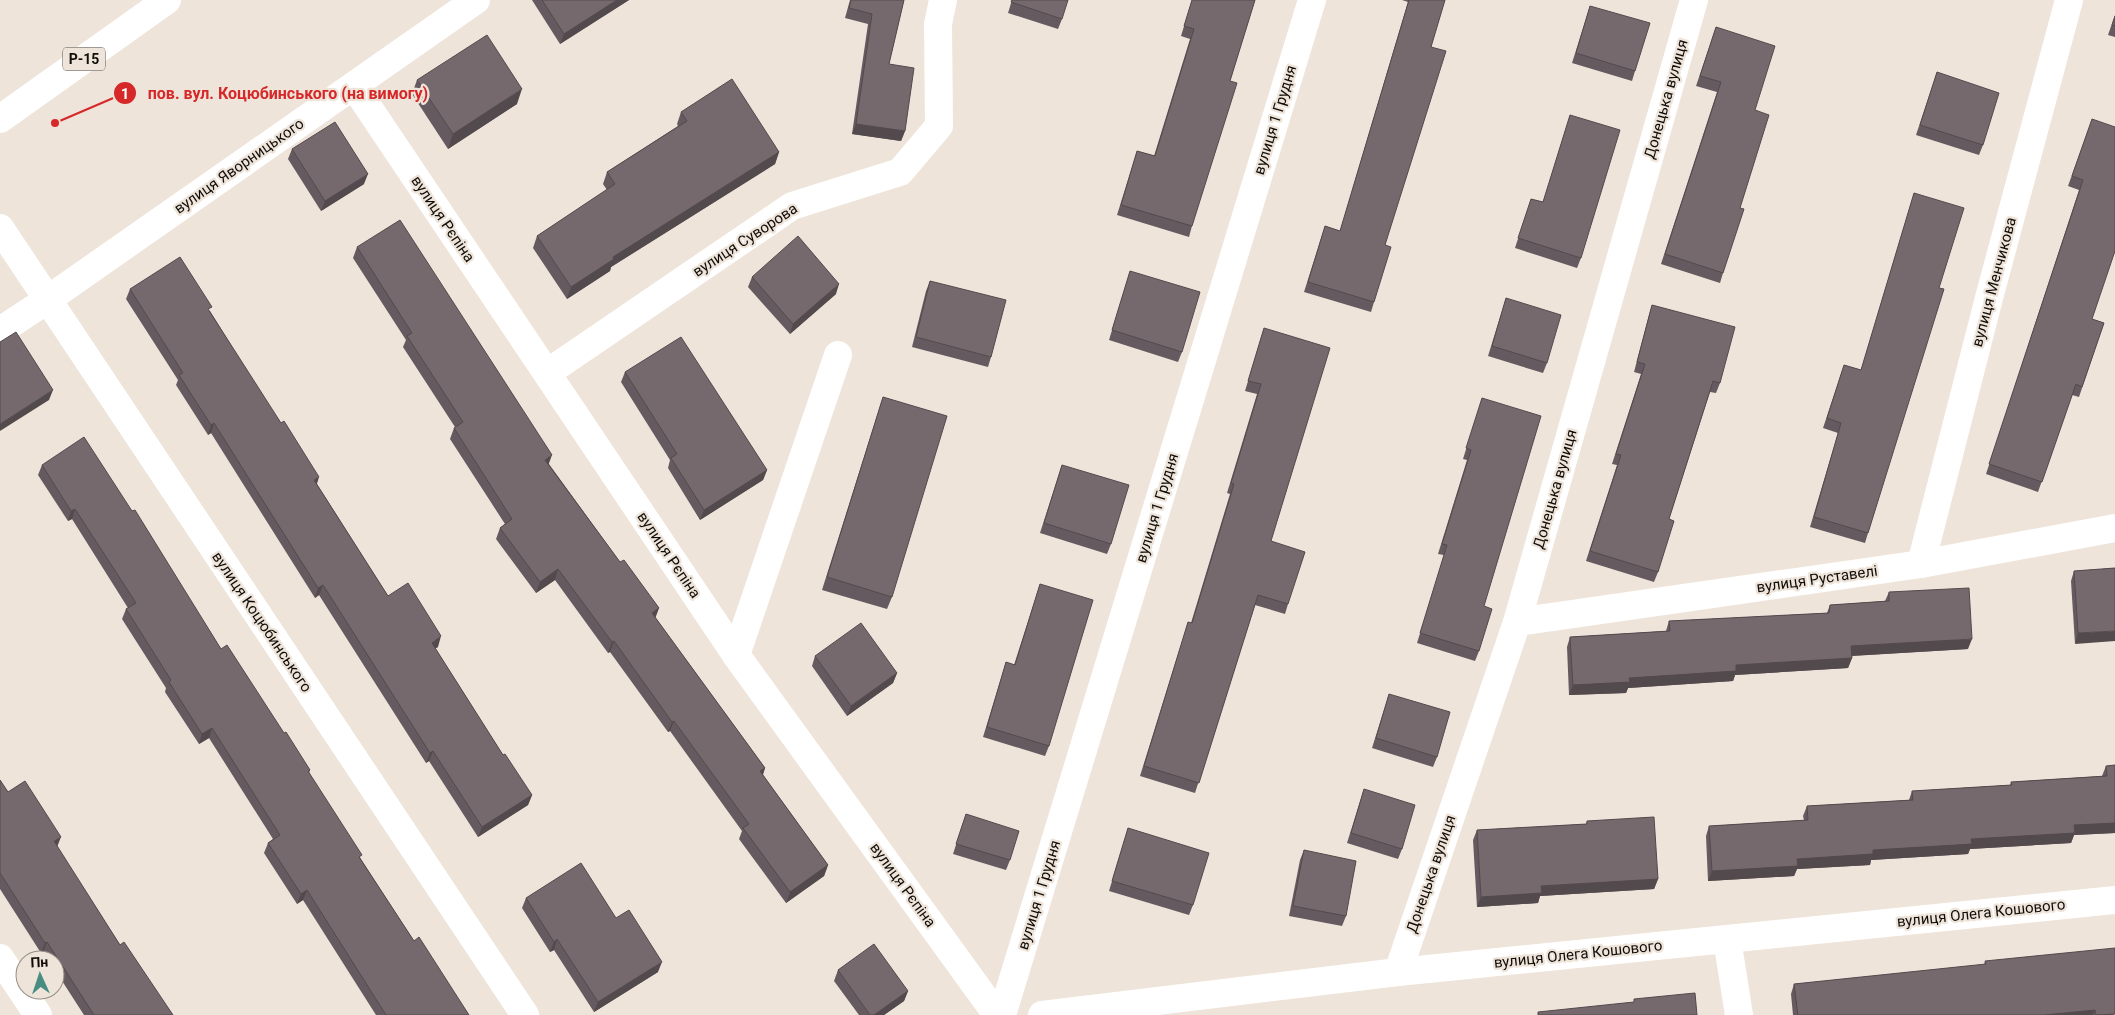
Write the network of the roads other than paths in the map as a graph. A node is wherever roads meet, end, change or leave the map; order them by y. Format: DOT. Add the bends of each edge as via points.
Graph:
graph roads {
  1 [pos="167,0"];
  2 [pos="476,0"];
  3 [pos="944,0"];
  4 [pos="1312,0"];
  5 [pos="1694,0"];
  6 [pos="2069,0"];
  7 [pos="354,86"];
  8 [pos="0,119"];
  9 [pos="0,228"];
  10 [pos="47,300"];
  11 [pos="0,331"];
  12 [pos="838,355"];
  13 [pos="547,373"];
  14 [pos="2115,528"];
  15 [pos="1921,564"];
  16 [pos="1517,622"];
  17 [pos="736,655"];
  18 [pos="2115,900"];
  19 [pos="1727,939"];
  20 [pos="0,958"];
  21 [pos="1398,972"];
  22 [pos="38,1015"];
  23 [pos="525,1015"];
  24 [pos="997,1015"];
  25 [pos="1002,1015"];
  26 [pos="1042,1015"];
  27 [pos="1739,1015"];
  1 -- 8 [label="street, Р-15"];
  2 -- 7 [label="street, вулиця Яворницького"];
  3 -- 13 [label="street, вулиця Суворова" via="938,24 939,126 900,172 792,206"];
  4 -- 25 [label="street, вулиця 1 Грудня"];
  5 -- 16 [label="street, Донецька вулиця"];
  6 -- 15 [label="street, вулиця Менчикова"];
  7 -- 10 [label="street, вулиця Яворницького"];
  7 -- 13 [label="street, вулиця Рєпіна"];
  9 -- 10 [label="street, вулиця Коцюбинського"];
  10 -- 11 [label="street, вулиця Яворницького"];
  10 -- 23 [label="street, вулиця Коцюбинського"];
  12 -- 17 [label="street"];
  13 -- 17 [label="street, вулиця Рєпіна"];
  14 -- 15 [label="street, вулиця Руставелі"];
  15 -- 16 [label="street, вулиця Руставелі"];
  16 -- 21 [label="street, Донецька вулиця"];
  17 -- 24 [label="street, вулиця Рєпіна"];
  18 -- 19 [label="street, вулиця Олега Кошового"];
  19 -- 21 [label="street, вулиця Олега Кошового"];
  19 -- 27 [label="street"];
  20 -- 22 [label="street"];
  21 -- 26 [label="street, вулиця Олега Кошового"];
}
